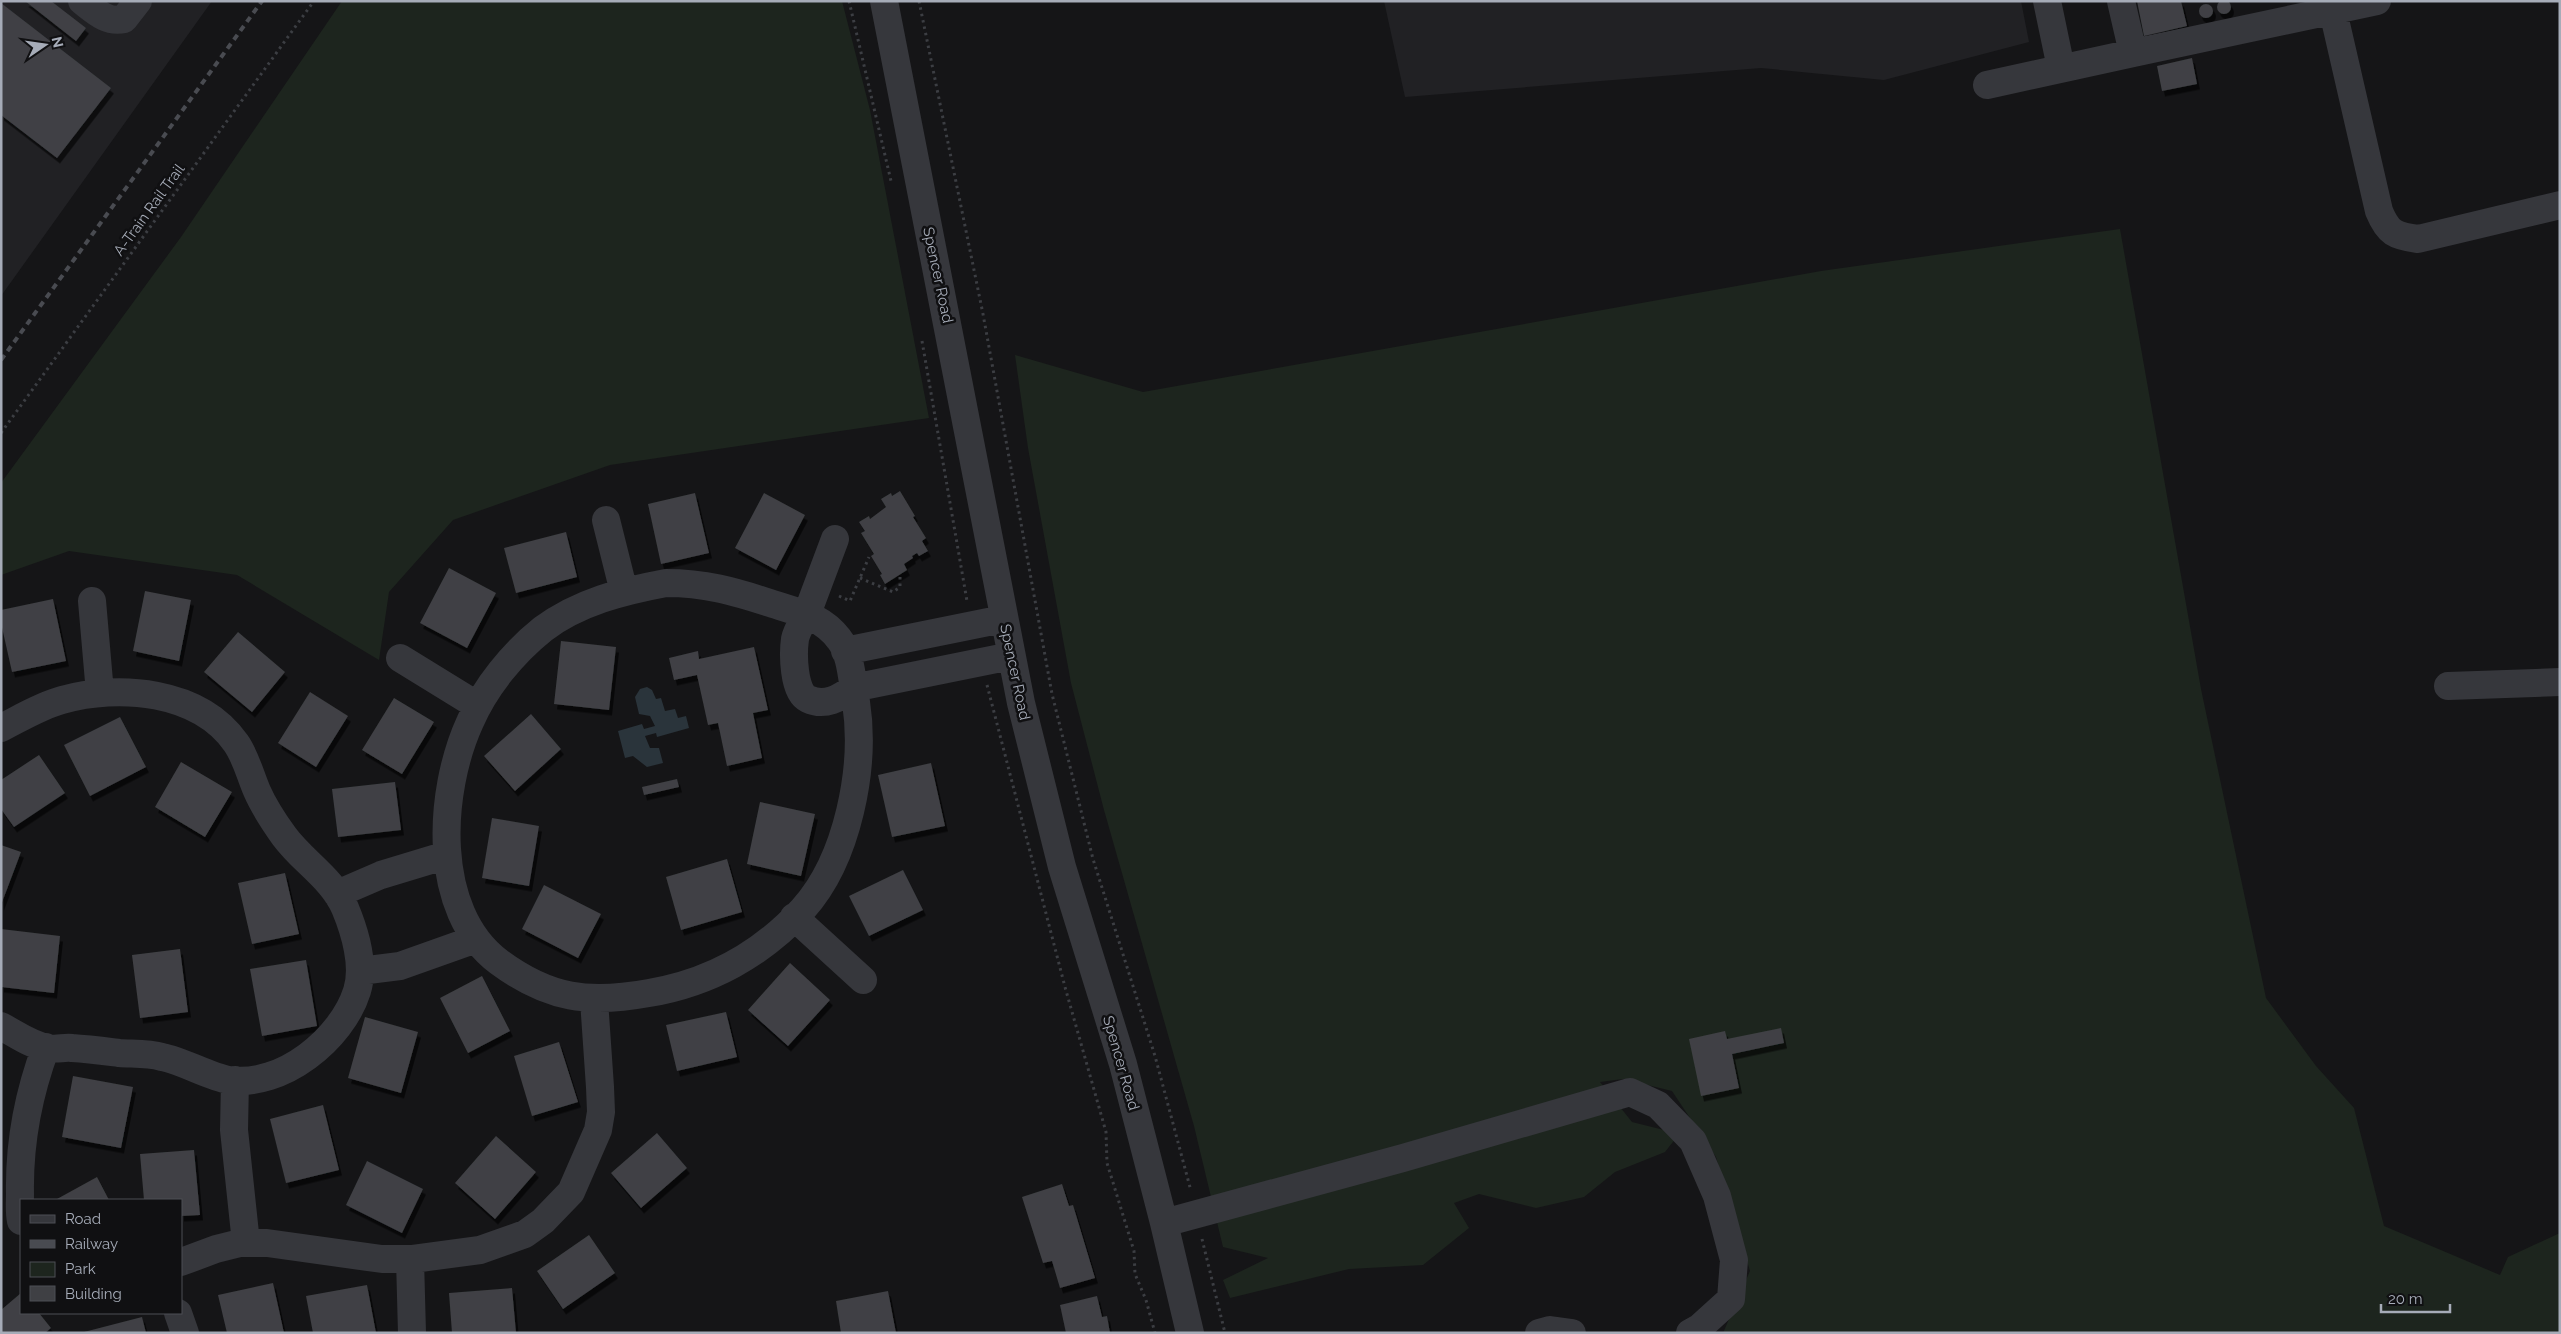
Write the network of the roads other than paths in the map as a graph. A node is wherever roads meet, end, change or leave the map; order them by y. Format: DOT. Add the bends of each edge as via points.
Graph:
graph roads {
  1 [pos="82,1"];
  2 [pos="138,1"];
  3 [pos="884,1"];
  4 [pos="2046,1"];
  5 [pos="2121,1"];
  6 [pos="2377,1"];
  7 [pos="2333,11"];
  8 [pos="2133,54"];
  9 [pos="2061,68"];
  10 [pos="1987,85"];
  11 [pos="2560,205"];
  12 [pos="606,520"];
  13 [pos="835,539"];
  14 [pos="624,592"];
  15 [pos="92,601"];
  16 [pos="807,613"];
  17 [pos="1003,619"];
  18 [pos="845,651"];
  19 [pos="1011,656"];
  20 [pos="400,658"];
  21 [pos="2560,682"];
  22 [pos="2448,686"];
  23 [pos="853,688"];
  24 [pos="100,693"];
  25 [pos="478,706"];
  26 [pos="1,728"];
  27 [pos="447,855"];
  28 [pos="337,894"];
  29 [pos="794,917"];
  30 [pos="476,938"];
  31 [pos="360,971"];
  32 [pos="863,980"];
  33 [pos="594,1000"];
  34 [pos="1,1026"];
  35 [pos="46,1047"];
  36 [pos="235,1080"];
  37 [pos="14,1206"];
  38 [pos="1164,1223"];
  39 [pos="246,1243"];
  40 [pos="410,1259"];
  41 [pos="182,1262"];
  42 [pos="178,1314"];
  43 [pos="185,1333"];
  44 [pos="412,1333"];
  45 [pos="1190,1333"];
  46 [pos="1539,1333"];
  47 [pos="1572,1333"];
  48 [pos="1690,1333"];
  1 -- 2 [label="street" via="114,20 124,19"];
  3 -- 17 [label="street, Spencer Road"];
  4 -- 9 [label="street"];
  5 -- 8 [label="street"];
  6 -- 7 [label="street"];
  7 -- 8 [label="street"];
  7 -- 11 [label="street" via="2379,211 2386,227 2400,236 2418,239"];
  8 -- 9 [label="street"];
  9 -- 10 [label="street"];
  12 -- 14 [label="street"];
  13 -- 16 [label="street"];
  14 -- 16 [label="street" via="666,583 713,586"];
  14 -- 25 [label="street" via="582,607 540,631 508,664"];
  15 -- 24 [label="street"];
  16 -- 18 [label="street" via="841,640"];
  16 -- 23 [label="street" via="795,637 794,669 802,693 819,703 839,698"];
  17 -- 18 [label="street"];
  17 -- 19 [label="street, Spencer Road"];
  18 -- 23 [label="street"];
  19 -- 23 [label="street"];
  19 -- 38 [label="street, Spencer Road" via="1062,868 1123,1064"];
  20 -- 25 [label="street"];
  21 -- 22 [label="street"];
  23 -- 29 [label="street" via="860,744 850,811 821,883"];
  24 -- 26 [label="street" via="61,700"];
  24 -- 28 [label="street" via="167,698 207,715 224,728 237,744 270,816 311,866 331,883"];
  25 -- 27 [label="street" via="468,724 452,786 445,836"];
  27 -- 28 [label="street" via="381,875"];
  27 -- 30 [label="street" via="458,904"];
  28 -- 31 [label="street" via="356,942"];
  29 -- 32 [label="street"];
  29 -- 33 [label="street" via="750,955 699,981 667,990"];
  30 -- 31 [label="street" via="400,966"];
  30 -- 33 [label="street" via="481,947 522,978 565,995"];
  31 -- 36 [label="street" via="357,990 347,1014 329,1038 305,1060 258,1078"];
  33 -- 40 [label="street" via="601,1112 591,1151 571,1192 542,1221 525,1234 506,1242 480,1250"];
  34 -- 35 [label="street"];
  35 -- 36 [label="street" via="161,1056"];
  35 -- 37 [label="street" via="27,1107"];
  36 -- 39 [label="street" via="234,1130"];
  38 -- 45 [label="street, Spencer Road"];
  38 -- 48 [label="street" via="1630,1092 1658,1105 1692,1141 1717,1196 1734,1260 1731,1299"];
  39 -- 40 [label="street" via="373,1258"];
  39 -- 41 [label="street" via="216,1249"];
  40 -- 44 [label="street"];
  42 -- 43 [label="street"];
  46 -- 47 [label="street" via="1550,1330"];
}
